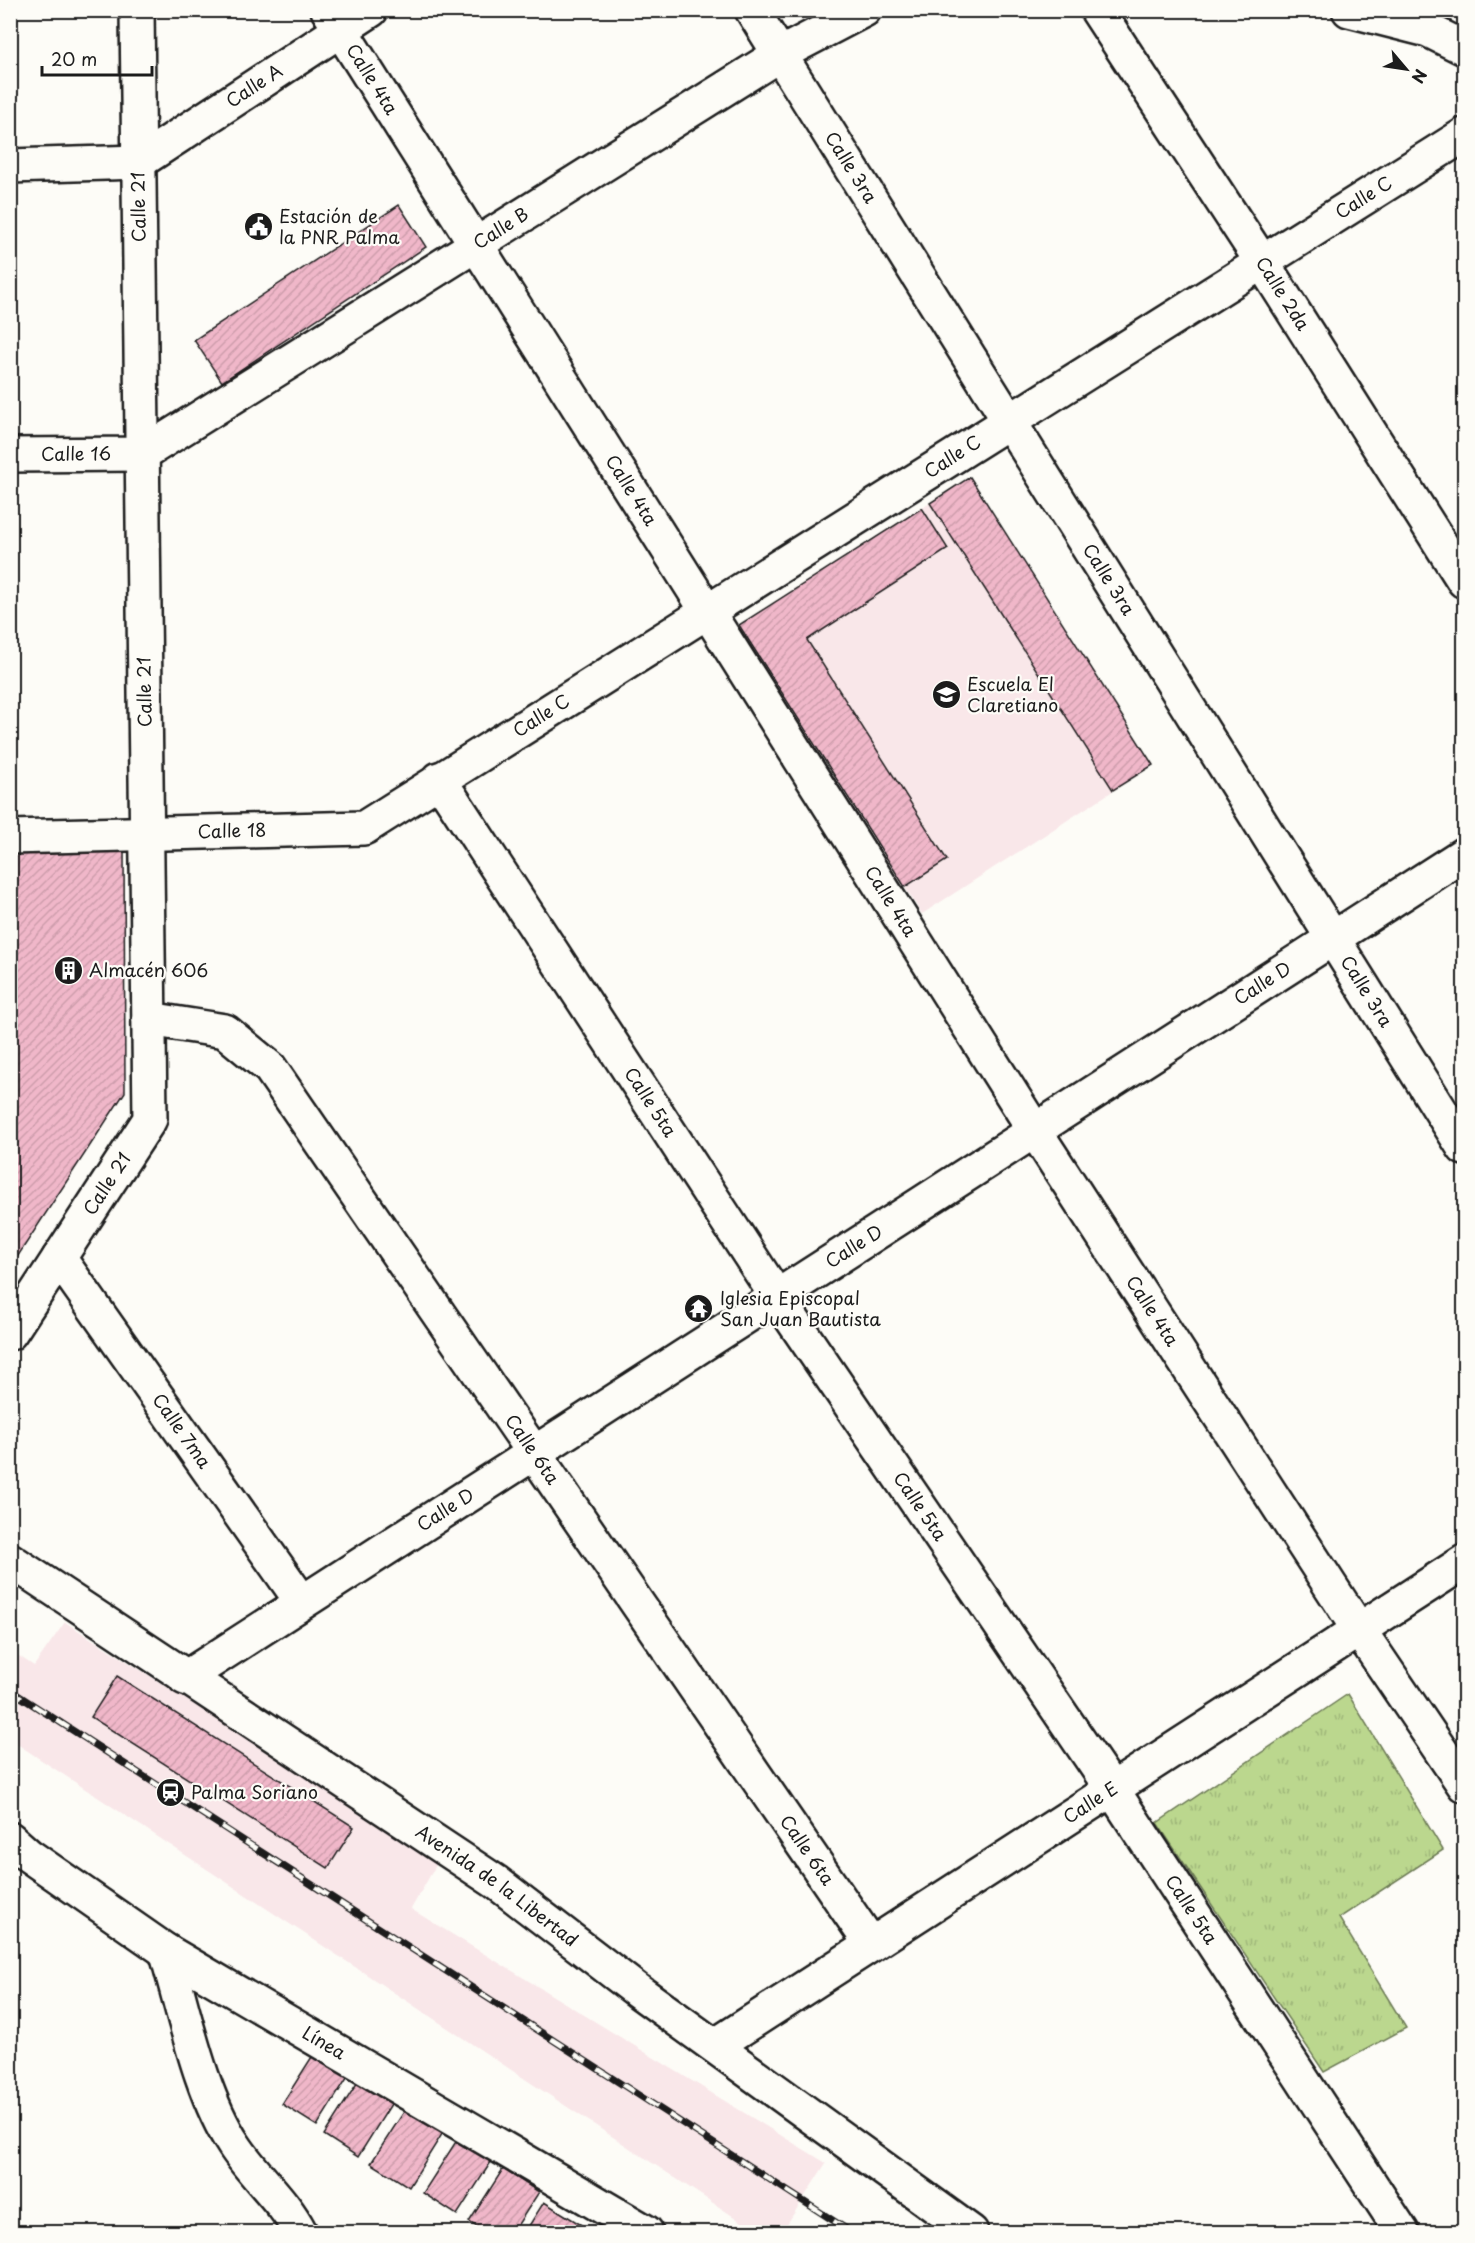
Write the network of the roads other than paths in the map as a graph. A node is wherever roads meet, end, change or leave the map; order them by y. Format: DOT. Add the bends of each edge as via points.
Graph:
graph roads {
  1 [pos="137,10"];
  2 [pos="371,10"];
  3 [pos="752,10"];
  4 [pos="864,10"];
  5 [pos="1097,10"];
  6 [pos="1348,10"];
  7 [pos="335,20"];
  8 [pos="1464,48"];
  9 [pos="780,54"];
  10 [pos="1464,135"];
  11 [pos="139,162"];
  12 [pos="10,166"];
  13 [pos="476,247"];
  14 [pos="1262,262"];
  15 [pos="1010,421"];
  16 [pos="142,454"];
  17 [pos="10,455"];
  18 [pos="1464,581"];
  19 [pos="708,610"];
  20 [pos="439,779"];
  21 [pos="147,834"];
  22 [pos="10,837"];
  23 [pos="1464,854"];
  24 [pos="1334,938"];
  25 [pos="149,1018"];
  26 [pos="1035,1131"];
  27 [pos="1464,1148"];
  28 [pos="59,1258"];
  29 [pos="777,1297"];
  30 [pos="10,1333"];
  31 [pos="533,1454"];
  32 [pos="10,1560"];
  33 [pos="1464,1562"];
  34 [pos="302,1602"];
  35 [pos="1359,1630"];
  36 [pos="185,1677"];
  37 [pos="1464,1785"];
  38 [pos="1112,1789"];
  39 [pos="10,1839"];
  40 [pos="871,1944"];
  41 [pos="166,1951"];
  42 [pos="716,2045"];
  43 [pos="300,2232"];
  44 [pos="646,2232"];
  45 [pos="971,2232"];
  46 [pos="1402,2232"];
  1 -- 11 [label="street, Calle 21"];
  2 -- 7 [label="street, Calle A"];
  3 -- 9 [label="street, Calle 3ra"];
  4 -- 9 [label="street, Calle B"];
  5 -- 14 [label="street, Calle 2da"];
  6 -- 8 [label="street" via="1428,30"];
  7 -- 11 [label="street, Calle A"];
  7 -- 13 [label="street, Calle 4ta"];
  9 -- 13 [label="street, Calle B"];
  9 -- 15 [label="street, Calle 3ra"];
  10 -- 14 [label="street, Calle C"];
  11 -- 12 [label="street"];
  11 -- 16 [label="street, Calle 21"];
  13 -- 16 [label="street, Calle B"];
  13 -- 19 [label="street, Calle 4ta"];
  14 -- 15 [label="street, Calle C"];
  14 -- 18 [label="street, Calle 2da"];
  15 -- 19 [label="street, Calle C"];
  15 -- 24 [label="street, Calle 3ra"];
  16 -- 17 [label="street, Calle 16"];
  16 -- 21 [label="street, Calle 21"];
  19 -- 20 [label="street, Calle C"];
  19 -- 26 [label="street, Calle 4ta"];
  20 -- 21 [label="street, Calle 18" via="364,828"];
  20 -- 29 [label="street, Calle 5ta"];
  21 -- 22 [label="street, Calle 18"];
  21 -- 25 [label="street, Calle 21"];
  23 -- 24 [label="street, Calle D"];
  24 -- 26 [label="street, Calle D"];
  24 -- 27 [label="street, Calle 3ra"];
  25 -- 28 [label="street, Calle 21" via="150,1119"];
  25 -- 31 [label="street, Calle 6ta" via="225,1030 270,1068"];
  26 -- 29 [label="street, Calle D"];
  26 -- 35 [label="street, Calle 4ta"];
  28 -- 30 [label="street, Calle 21"];
  28 -- 34 [label="street, Calle 7ma"];
  29 -- 31 [label="street, Calle D"];
  29 -- 38 [label="street, Calle 5ta"];
  31 -- 34 [label="street, Calle D"];
  31 -- 40 [label="street, Calle 6ta"];
  32 -- 36 [label="street, Avenida de la Libertad"];
  33 -- 35 [label="street, Calle E"];
  34 -- 36 [label="street, Calle D"];
  35 -- 37 [label="street, Calle 4ta"];
  35 -- 38 [label="street, Calle E"];
  36 -- 42 [label="street, Avenida de la Libertad" via="496,1882 638,1991"];
  38 -- 40 [label="street, Calle E"];
  38 -- 46 [label="street, Calle 5ta"];
  39 -- 41 [label="street, Línea"];
  40 -- 42 [label="street, Calle E"];
  41 -- 43 [label="street" via="215,2106 234,2145 288,2210"];
  41 -- 44 [label="street, Línea"];
  42 -- 45 [label="street, Avenida de la Libertad"];
}
